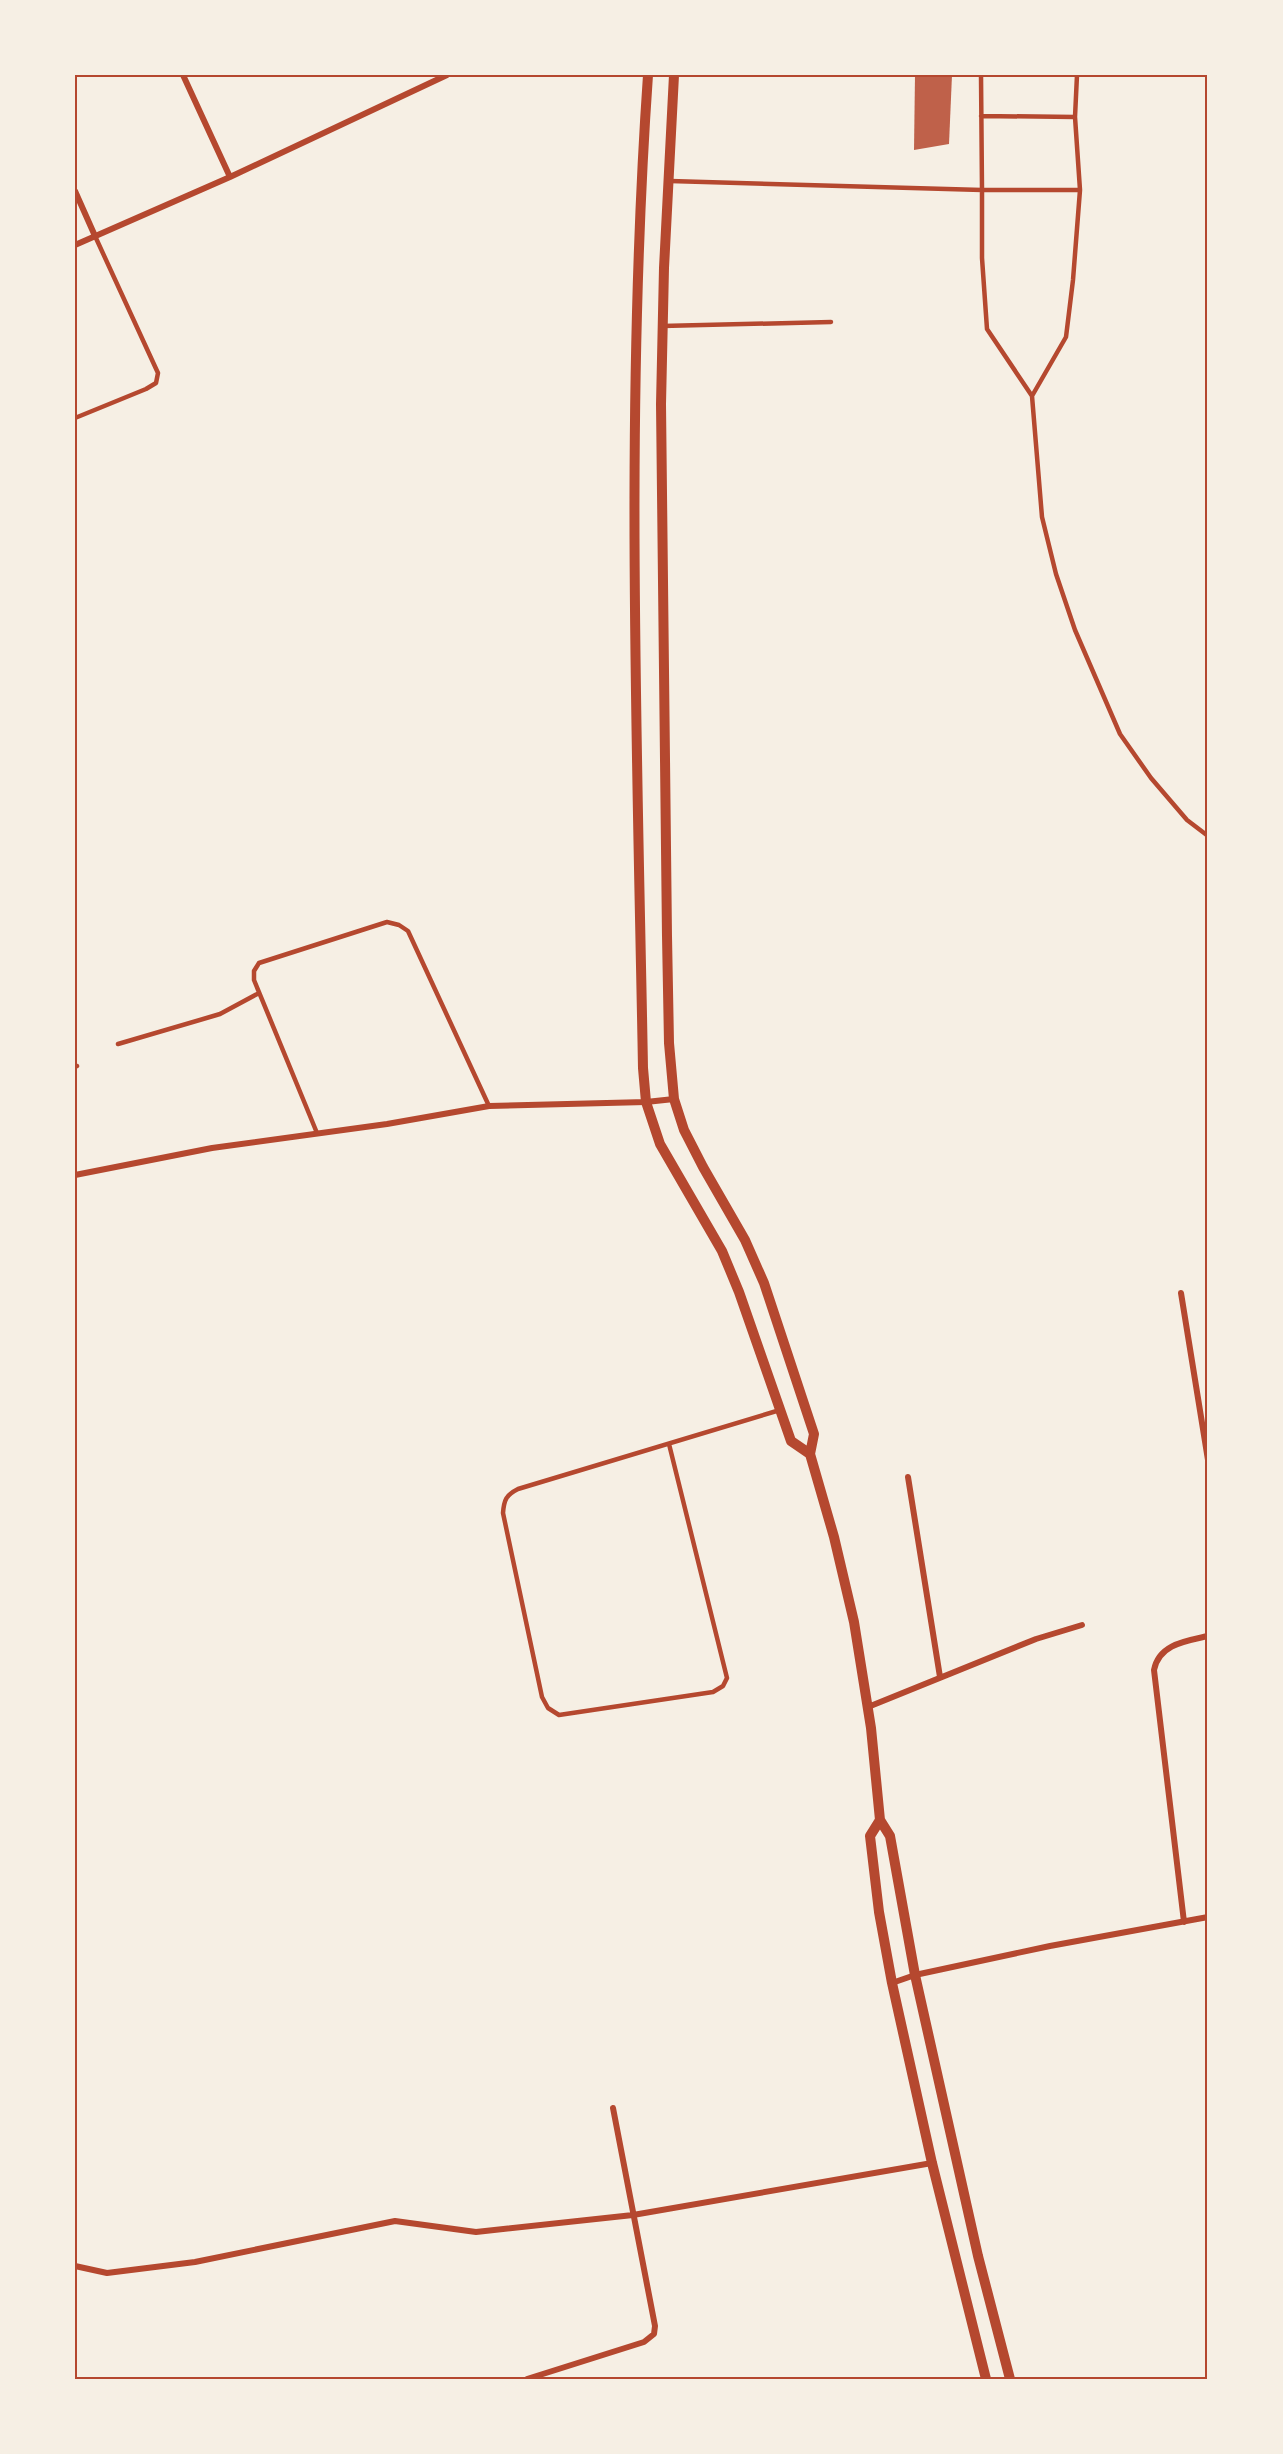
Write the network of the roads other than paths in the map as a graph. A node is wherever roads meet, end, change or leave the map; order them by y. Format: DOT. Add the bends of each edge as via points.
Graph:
graph roads {
  1 [pos="183,75"];
  2 [pos="447,75"];
  3 [pos="648,75"];
  4 [pos="674,75"];
  5 [pos="981,75"];
  6 [pos="1077,75"];
  7 [pos="981,116"];
  8 [pos="1075,117"];
  9 [pos="230,177"];
  10 [pos="668,181"];
  11 [pos="982,190"];
  12 [pos="1080,190"];
  13 [pos="75,191"];
  14 [pos="95,236"];
  15 [pos="75,245"];
  16 [pos="831,322"];
  17 [pos="662,326"];
  18 [pos="1032,396"];
  19 [pos="75,418"];
  20 [pos="1208,836"];
  21 [pos="259,993"];
  22 [pos="118,1044"];
  23 [pos="674,1099"];
  24 [pos="646,1102"];
  25 [pos="489,1106"];
  26 [pos="317,1133"];
  27 [pos="75,1174"];
  28 [pos="1181,1293"];
  29 [pos="780,1410"];
  30 [pos="669,1444"];
  31 [pos="810,1454"];
  32 [pos="1208,1460"];
  33 [pos="908,1477"];
  34 [pos="1082,1625"];
  35 [pos="1208,1636"];
  36 [pos="940,1677"];
  37 [pos="868,1707"];
  38 [pos="880,1820"];
  39 [pos="1208,1917"];
  40 [pos="1184,1922"];
  41 [pos="915,1976"];
  42 [pos="892,1983"];
  43 [pos="613,2108"];
  44 [pos="932,2163"];
  45 [pos="633,2215"];
  46 [pos="75,2266"];
  47 [pos="527,2379"];
  48 [pos="986,2379"];
  49 [pos="1010,2379"];
  1 -- 9 [label="street"];
  2 -- 9 [label="street"];
  3 -- 24 [label="street" via="641,181 634,478"];
  4 -- 10 [label="street"];
  5 -- 7 [label="lane"];
  6 -- 8 [label="lane"];
  7 -- 8 [label="lane"];
  7 -- 11 [label="lane"];
  8 -- 12 [label="lane"];
  9 -- 14 [label="street"];
  10 -- 11 [label="lane"];
  10 -- 17 [label="street"];
  11 -- 12 [label="lane"];
  11 -- 18 [label="lane" via="987,329"];
  12 -- 18 [label="lane" via="1066,337"];
  13 -- 14 [label="street"];
  14 -- 15 [label="street"];
  14 -- 19 [label="lane" via="158,373 156,383 146,389"];
  16 -- 17 [label="lane"];
  17 -- 23 [label="street" via="667,948"];
  18 -- 20 [label="lane" via="1042,517 1075,630 1120,734 1187,820"];
  21 -- 22 [label="lane" via="220,1014"];
  21 -- 25 [label="lane" via="254,970 259,963 387,922 399,925 408,931"];
  21 -- 26 [label="lane"];
  23 -- 24 [label="street"];
  23 -- 31 [label="street" via="684,1130 745,1240 764,1283 814,1434"];
  24 -- 25 [label="street"];
  24 -- 29 [label="street" via="660,1144 722,1251"];
  25 -- 26 [label="street"];
  26 -- 27 [label="street"];
  28 -- 32 [label="street"];
  29 -- 30 [label="lane"];
  29 -- 31 [label="street" via="791,1441"];
  30 -- 30 [label="lane" via="518,1489 504,1501 503,1513 542,1697 548,1708 559,1715 713,1692 727,1678"];
  31 -- 37 [label="street" via="854,1622"];
  33 -- 36 [label="street"];
  34 -- 36 [label="street"];
  35 -- 40 [label="street" via="1163,1652 1154,1670"];
  36 -- 37 [label="street"];
  37 -- 38 [label="street"];
  38 -- 41 [label="street" via="890,1836"];
  38 -- 42 [label="street" via="870,1836"];
  39 -- 40 [label="street"];
  40 -- 41 [label="street"];
  41 -- 42 [label="street"];
  41 -- 49 [label="street"];
  42 -- 44 [label="street"];
  43 -- 45 [label="street"];
  44 -- 45 [label="street"];
  44 -- 48 [label="street"];
  45 -- 46 [label="street" via="476,2232 395,2221 195,2262 108,2273"];
  45 -- 47 [label="street" via="654,2334 644,2342"];
}
